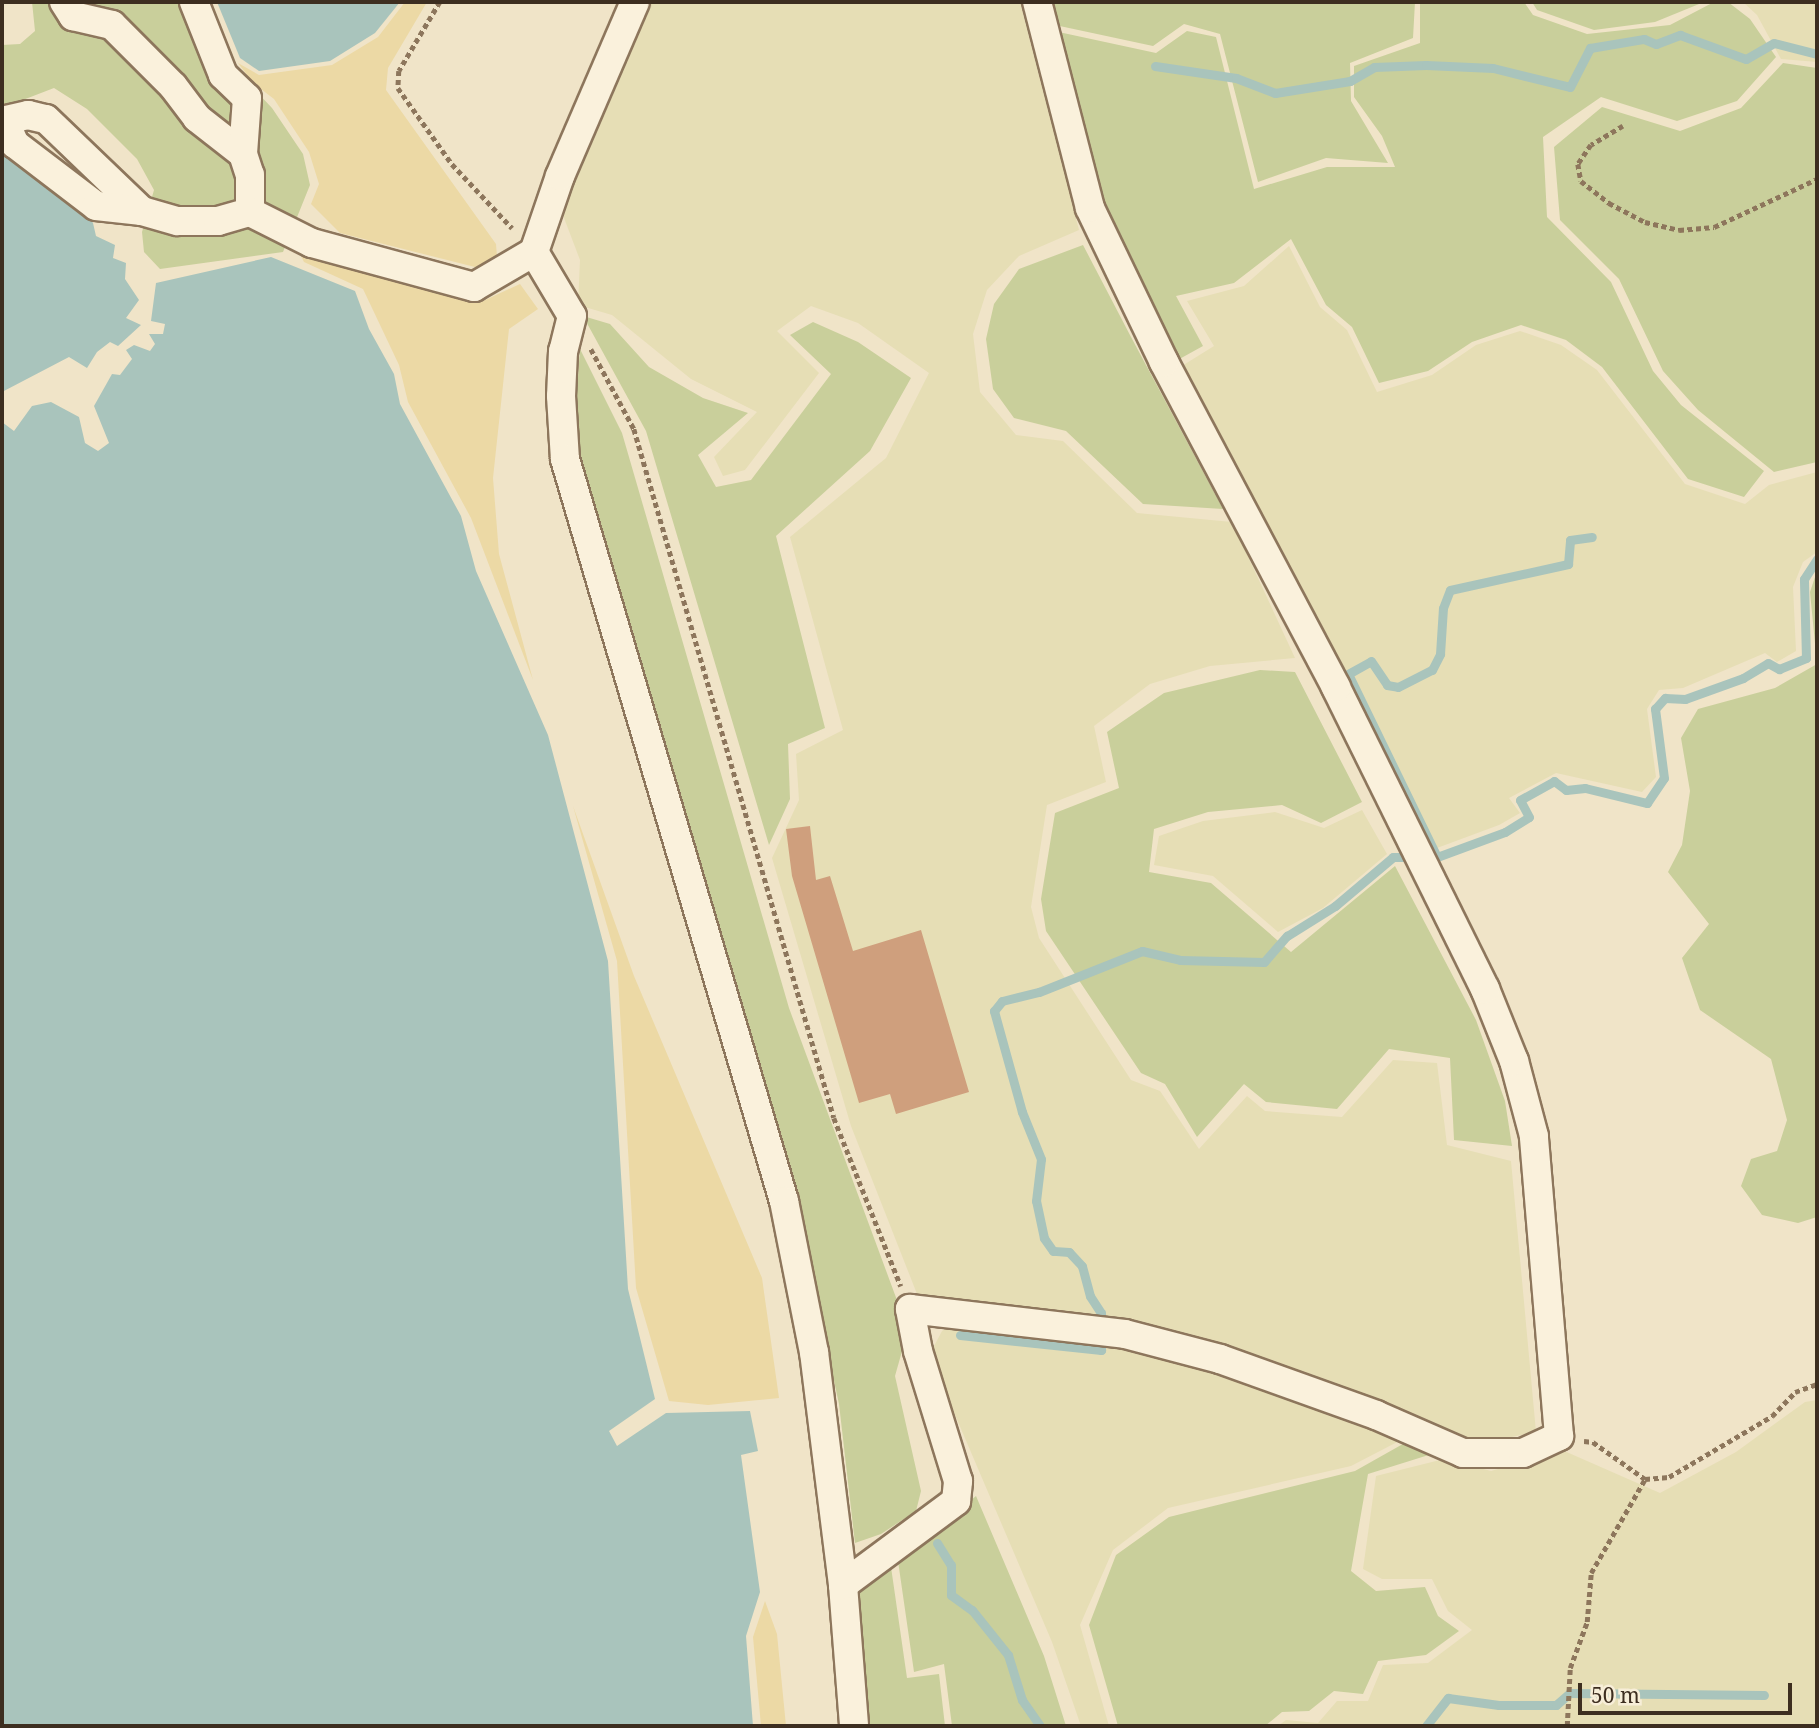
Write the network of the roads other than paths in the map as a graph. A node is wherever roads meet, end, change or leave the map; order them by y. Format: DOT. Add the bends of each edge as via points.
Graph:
graph roads {
  1 [pos="64,2"];
  2 [pos="194,2"];
  3 [pos="635,2"];
  4 [pos="1037,2"];
  5 [pos="105,13"];
  6 [pos="4,122"];
  7 [pos="243,154"];
  8 [pos="142,211"];
  9 [pos="250,212"];
  10 [pos="534,252"];
  11 [pos="843,1585"];
  12 [pos="854,1726"];
  1 -- 5 [label="street" via="74,16"];
  2 -- 7 [label="street" via="223,75 247,99"];
  3 -- 10 [label="street" via="560,176"];
  4 -- 11 [label="street" via="1090,208 1164,362 1336,687 1485,989 1514,1061 1534,1136 1559,1436 1523,1453 1463,1454 1376,1415 1208,1355 1125,1334 911,1309 918,1351 958,1481 956,1501"];
  5 -- 7 [label="street" via="197,118"];
  6 -- 8 [label="street" via="15,145 96,206"];
  6 -- 8 [label="street" via="28,115 46,119"];
  7 -- 9 [label="street" via="250,175"];
  8 -- 9 [label="street" via="178,221 218,221"];
  9 -- 10 [label="street" via="312,243 474,287"];
  10 -- 11 [label="street" via="572,316 561,385 565,459 784,1201 814,1352"];
  11 -- 12 [label="street"];
}
